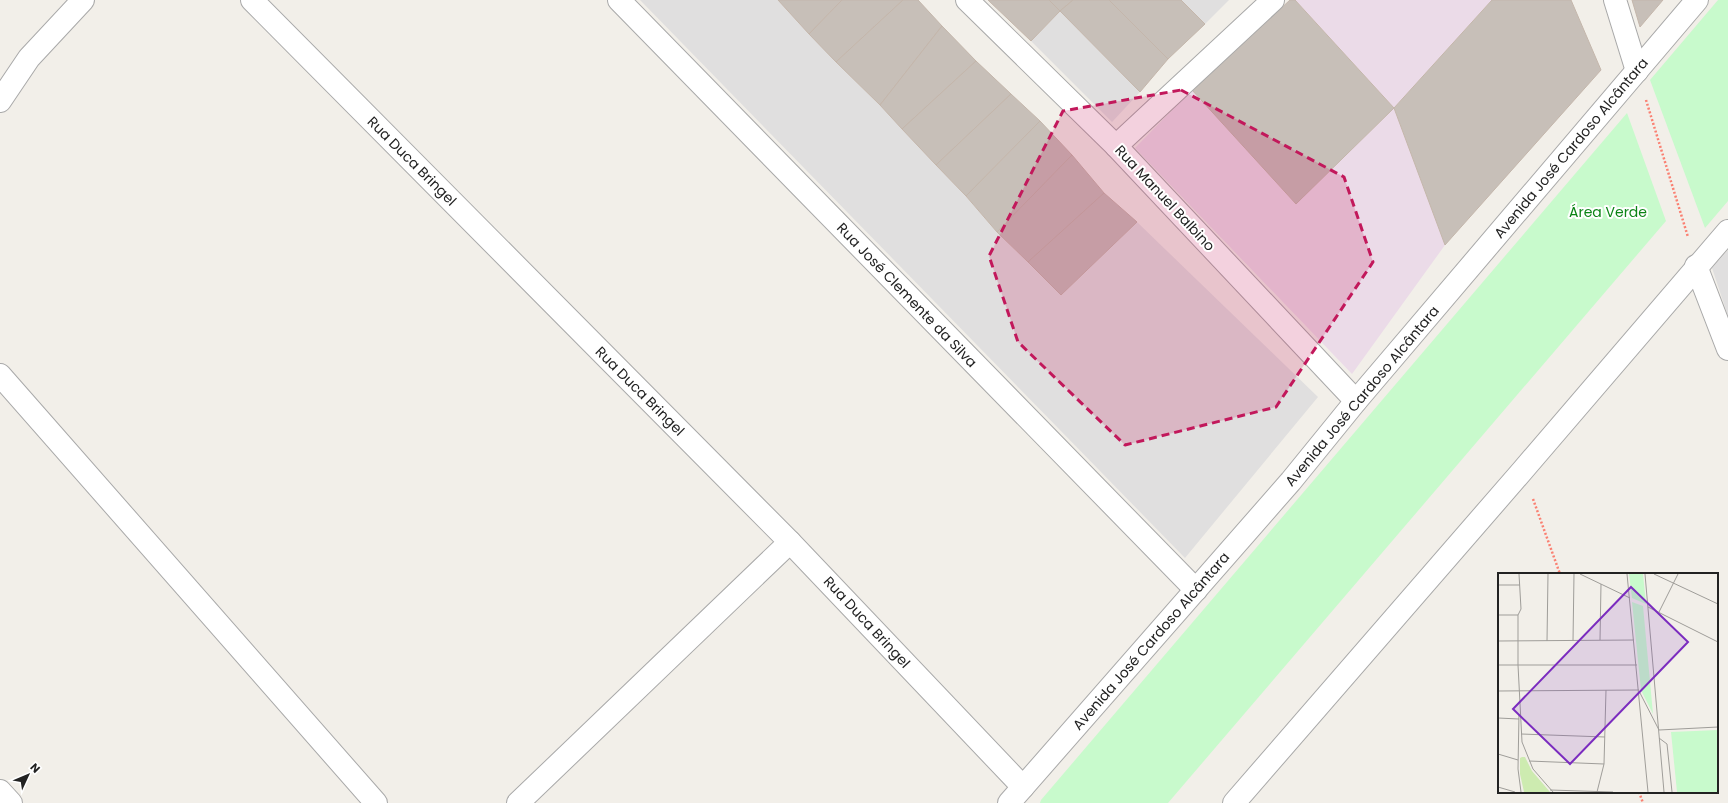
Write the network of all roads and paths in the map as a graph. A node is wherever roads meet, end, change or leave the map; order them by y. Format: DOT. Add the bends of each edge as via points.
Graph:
graph roads {
  1 [pos="83,0"];
  2 [pos="252,0"];
  3 [pos="619,0"];
  4 [pos="967,0"];
  5 [pos="1273,0"];
  6 [pos="1616,0"];
  7 [pos="1697,0"];
  8 [pos="29,58"];
  9 [pos="1637,71"];
  10 [pos="0,76"];
  11 [pos="0,101"];
  12 [pos="1116,146"];
  13 [pos="1728,230"];
  14 [pos="1696,266"];
  15 [pos="1728,349"];
  16 [pos="0,375"];
  17 [pos="1356,401"];
  18 [pos="1523,470"];
  19 [pos="790,542"];
  20 [pos="1560,573"];
  21 [pos="1196,590"];
  22 [pos="0,791"];
  23 [pos="1639,793"];
  24 [pos="1020,795"];
  25 [pos="11,803"];
  26 [pos="376,803"];
  27 [pos="518,803"];
  28 [pos="1009,803"];
  29 [pos="1234,803"];
  30 [pos="1643,803"];
  1 -- 8 [label="street"];
  2 -- 19 [label="street, Rua Duca Bringel"];
  3 -- 21 [label="street, Rua José Clemente da Silva"];
  4 -- 12 [label="street, Rua Manuel Balbino"];
  5 -- 12 [label="street"];
  6 -- 9 [label="street"];
  7 -- 9 [label="street, Avenida José Cardoso Alcântara"];
  8 -- 10 [label="street"];
  8 -- 11 [label="street"];
  9 -- 14 [label="path"];
  9 -- 17 [label="street, Avenida José Cardoso Alcântara"];
  12 -- 17 [label="street, Rua Manuel Balbino"];
  13 -- 14 [label="street"];
  14 -- 15 [label="street"];
  14 -- 18 [label="street"];
  16 -- 26 [label="street"];
  17 -- 21 [label="street, Avenida José Cardoso Alcântara" via="1291,481"];
  18 -- 20 [label="path"];
  18 -- 29 [label="street"];
  19 -- 24 [label="street, Rua Duca Bringel"];
  19 -- 27 [label="street"];
  21 -- 24 [label="street, Avenida José Cardoso Alcântara"];
  22 -- 25 [label="street"];
  23 -- 30 [label="path"];
  24 -- 28 [label="street, Avenida José Cardoso Alcântara"];
}
